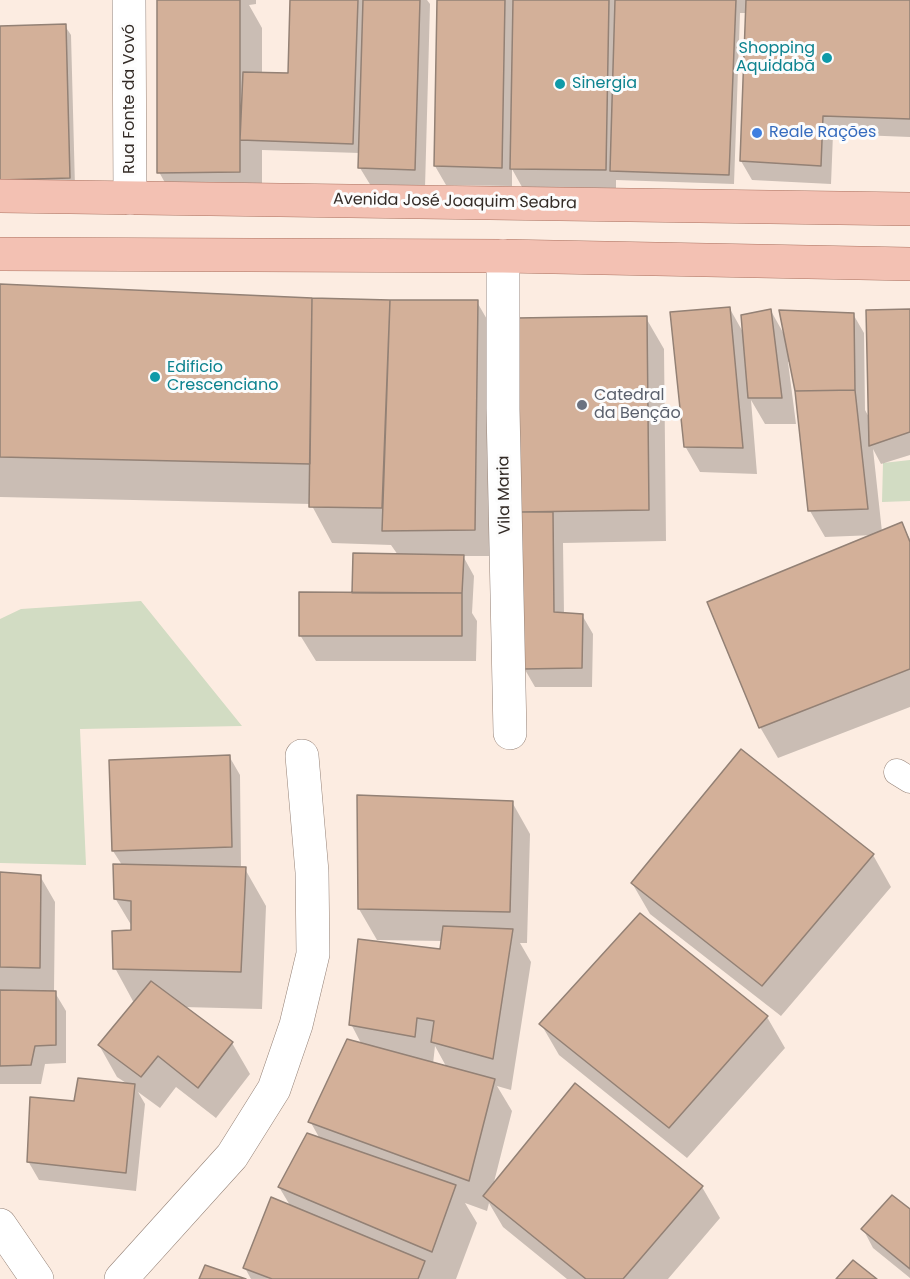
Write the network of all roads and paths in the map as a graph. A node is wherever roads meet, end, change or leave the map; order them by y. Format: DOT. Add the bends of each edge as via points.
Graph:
graph roads {
  1 [pos="129,0"];
  2 [pos="0,196"];
  3 [pos="130,198"];
  4 [pos="910,209"];
  5 [pos="0,254"];
  6 [pos="503,256"];
  7 [pos="910,264"];
  8 [pos="510,733"];
  9 [pos="302,756"];
  10 [pos="0,1226"];
  11 [pos="37,1279"];
  12 [pos="121,1279"];
  1 -- 3 [label="street, Rua Fonte da Vovó"];
  2 -- 3 [label="main road, Avenida José Joaquim Seabra"];
  3 -- 4 [label="main road, Avenida José Joaquim Seabra"];
  5 -- 6 [label="main road"];
  6 -- 7 [label="main road"];
  6 -- 8 [label="street, Vila Maria"];
  9 -- 12 [label="street" via="312,872 313,954 296,1025 274,1089 232,1156"];
  10 -- 11 [label="street"];
}
